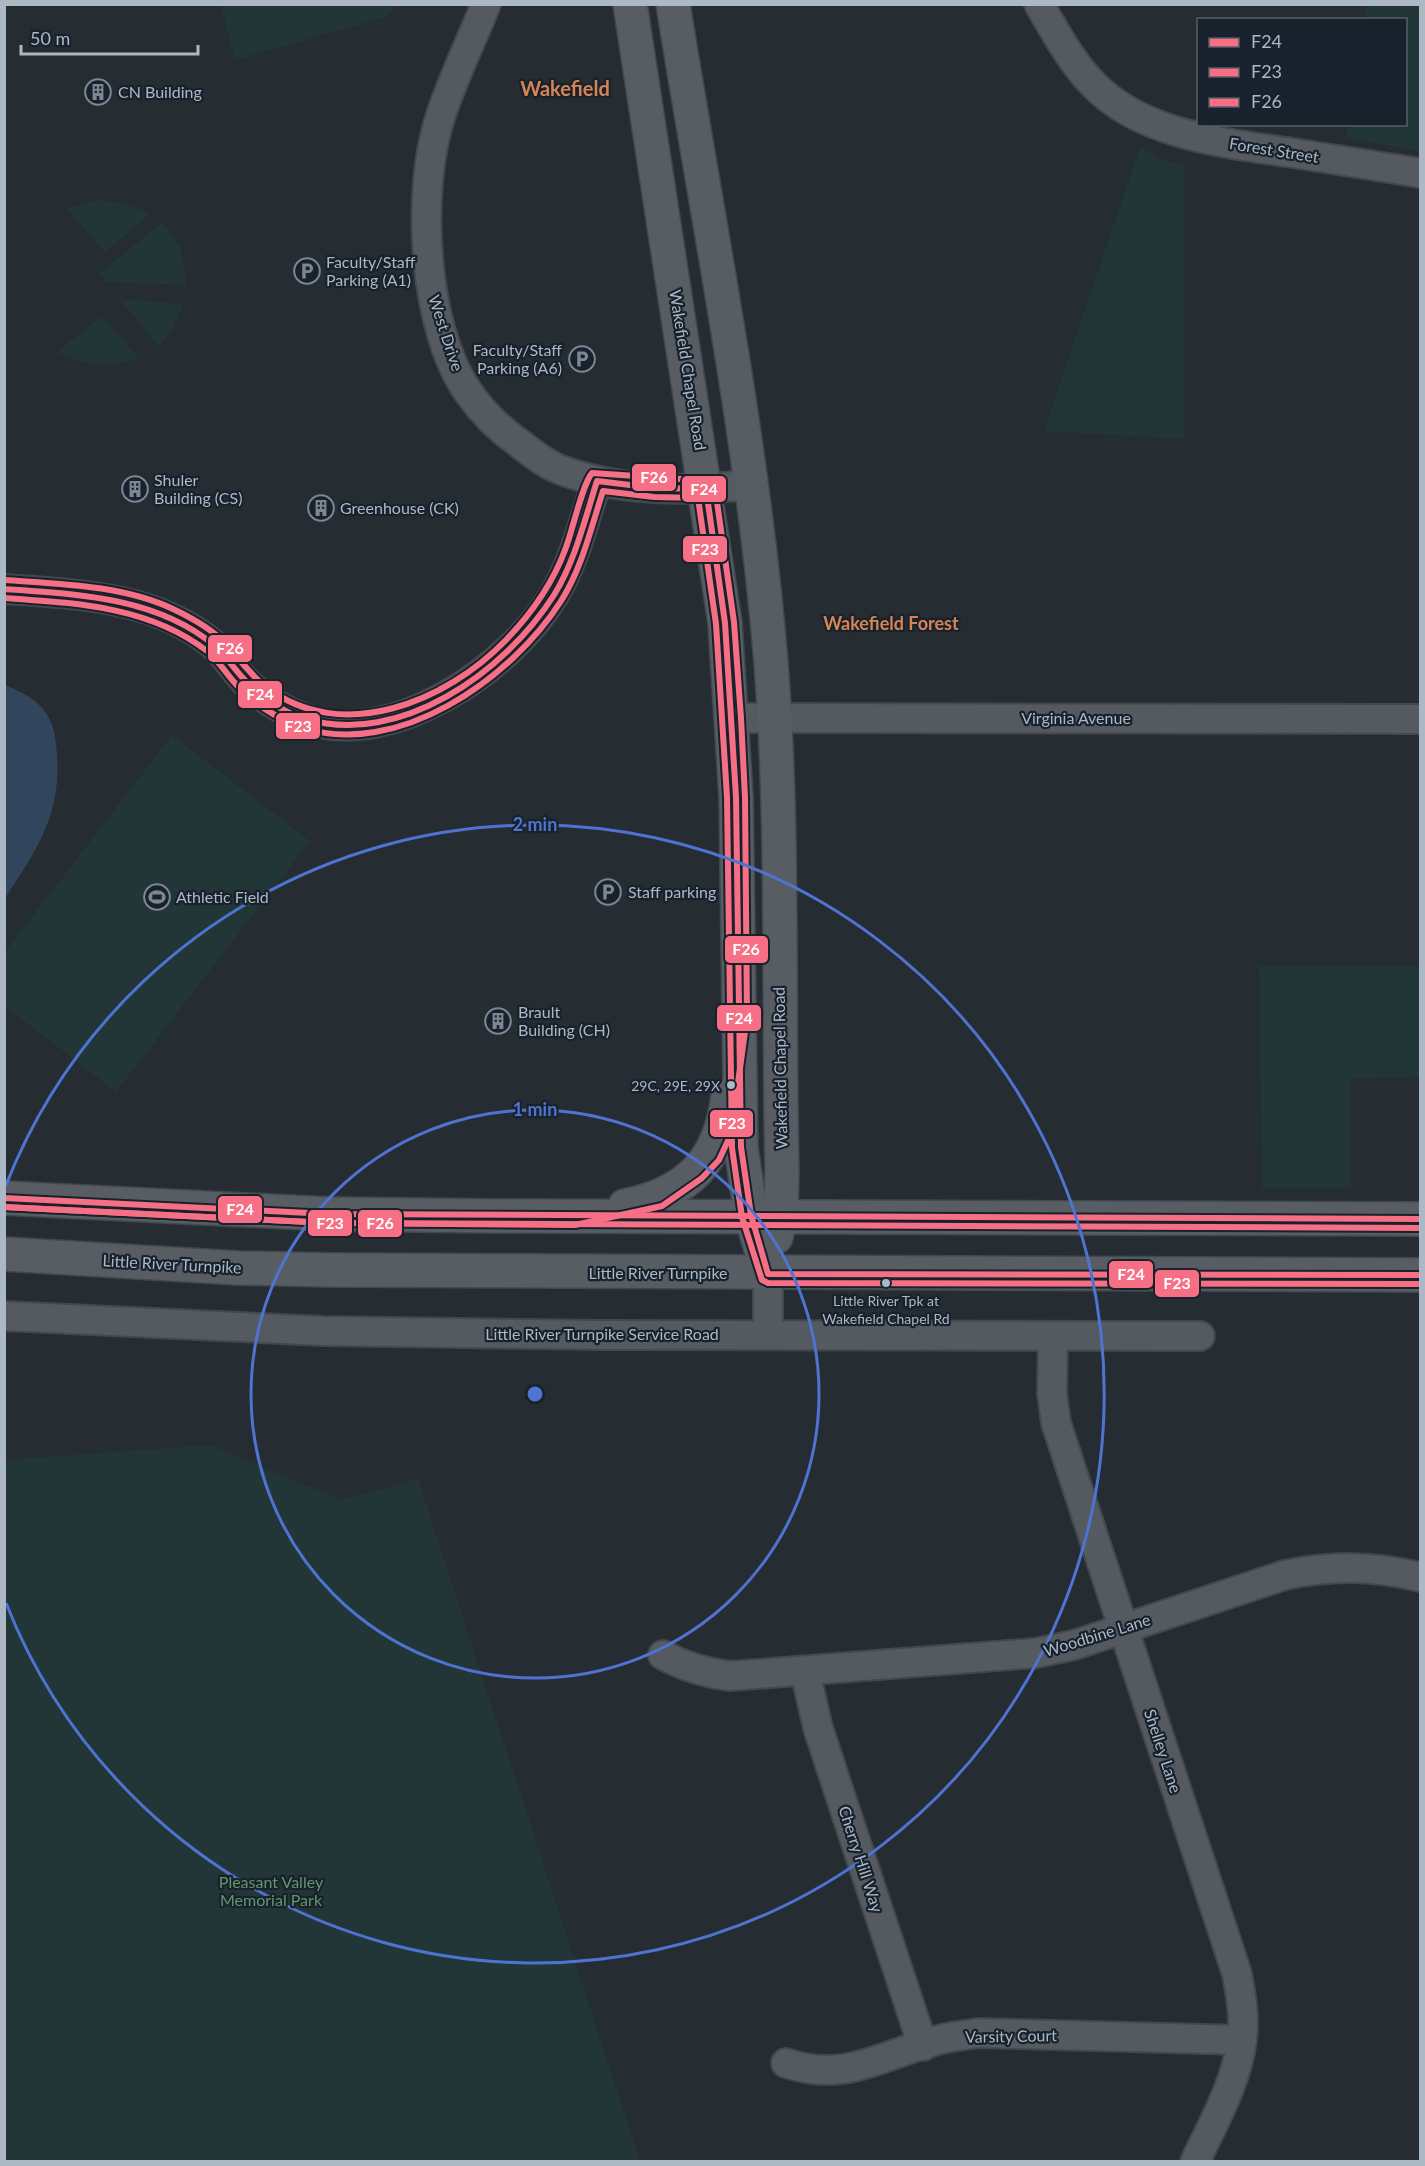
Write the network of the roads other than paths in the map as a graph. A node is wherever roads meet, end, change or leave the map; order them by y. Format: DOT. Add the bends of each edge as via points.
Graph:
graph roads {
  1 [pos="486,4"];
  2 [pos="630,4"];
  3 [pos="673,4"];
  4 [pos="1039,4"];
  5 [pos="1420,173"];
  6 [pos="597,481"];
  7 [pos="749,485"];
  8 [pos="706,489"];
  9 [pos="4,589"];
  10 [pos="775,717"];
  11 [pos="732,718"];
  12 [pos="1420,719"];
  13 [pos="738,1017"];
  14 [pos="4,1198"];
  15 [pos="766,1215"];
  16 [pos="575,1216"];
  17 [pos="1420,1219"];
  18 [pos="4,1254"];
  19 [pos="768,1274"];
  20 [pos="1420,1275"];
  21 [pos="4,1316"];
  22 [pos="768,1335"];
  23 [pos="1053,1336"];
  24 [pos="1200,1336"];
  25 [pos="1420,1577"];
  26 [pos="1123,1628"];
  27 [pos="663,1654"];
  28 [pos="805,1671"];
  29 [pos="1242,2040"];
  30 [pos="922,2046"];
  31 [pos="786,2063"];
  32 [pos="1195,2162"];
  1 -- 6 [label="street, West Drive" via="440,119 430,166 427,242 440,325 467,391 487,417 540,459 559,470"];
  2 -- 8 [label="main road, Wakefield Chapel Road"];
  3 -- 7 [label="main road, Wakefield Chapel Road"];
  4 -- 5 [label="street, Forest Street" via="1094,85 1123,108 1152,123 1236,145"];
  6 -- 8 [label="street, West Drive"];
  6 -- 9 [label="street" via="574,554 554,596 523,637 486,672 446,696 368,724 308,720 276,706 248,684 215,646 142,606 87,595"];
  7 -- 8 [label="street, West Drive"];
  7 -- 10 [label="main road, Wakefield Chapel Road"];
  8 -- 11 [label="main road, Wakefield Chapel Road" via="725,623"];
  10 -- 11 [label="street, Virginia Avenue"];
  10 -- 12 [label="street, Virginia Avenue"];
  10 -- 15 [label="main road, Wakefield Chapel Road"];
  11 -- 13 [label="main road, Wakefield Chapel Road"];
  13 -- 15 [label="main road, Wakefield Chapel Road" via="741,1147"];
  13 -- 16 [label="main road" via="722,1132 711,1155 678,1186 659,1197"];
  14 -- 16 [label="main road" via="328,1214"];
  15 -- 16 [label="main road"];
  15 -- 17 [label="main road"];
  15 -- 19 [label="main road, Wakefield Chapel Road"];
  18 -- 19 [label="main road, Little River Turnpike" via="238,1268"];
  19 -- 20 [label="main road, Little River Turnpike"];
  19 -- 22 [label="street, Wakefield Chapel Road"];
  21 -- 22 [label="street, Little River Turnpike Service Road" via="323,1331"];
  22 -- 23 [label="street, Little River Turnpike Service Road"];
  23 -- 24 [label="street, Little River Turnpike Service Road"];
  23 -- 26 [label="street, Shelley Lane" via="1056,1422"];
  25 -- 26 [label="street, Woodbine Lane" via="1387,1569 1319,1568 1285,1575"];
  26 -- 28 [label="street, Woodbine Lane" via="1036,1653"];
  26 -- 29 [label="street, Shelley Lane" via="1237,1974 1243,2008"];
  27 -- 28 [label="street, Woodbine Lane" via="694,1669 730,1676"];
  28 -- 30 [label="street, Cherry Hill Way" via="818,1728"];
  29 -- 30 [label="street, Varsity Court" via="979,2033"];
  29 -- 32 [label="street, Shelley Lane" via="1234,2075"];
  30 -- 31 [label="street, Varsity Court" via="850,2070 826,2072"];
}
